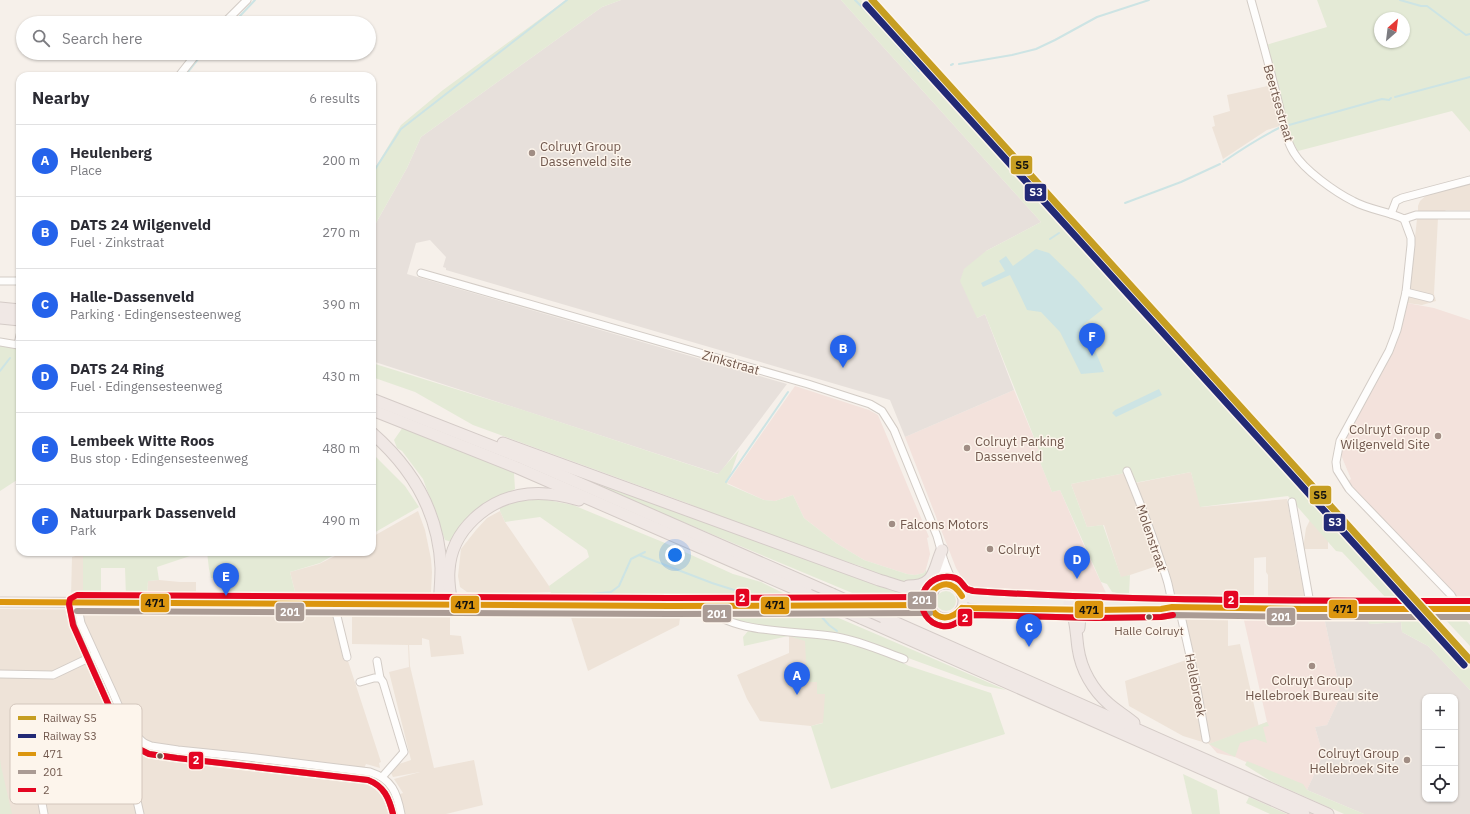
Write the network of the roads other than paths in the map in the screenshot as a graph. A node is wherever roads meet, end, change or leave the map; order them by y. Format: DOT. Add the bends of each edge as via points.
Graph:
graph roads {
  1 [pos="247,0"];
  2 [pos="1251,0"];
  3 [pos="231,16"];
  4 [pos="192,60"];
  5 [pos="182,72"];
  6 [pos="1470,180"];
  7 [pos="1391,214"];
  8 [pos="1470,215"];
  9 [pos="1404,219"];
  10 [pos="421,273"];
  11 [pos="0,281"];
  12 [pos="16,281"];
  13 [pos="1406,292"];
  14 [pos="1430,298"];
  15 [pos="0,308"];
  16 [pos="16,310"];
  17 [pos="0,318"];
  18 [pos="16,320"];
  19 [pos="0,342"];
  20 [pos="16,345"];
  21 [pos="376,401"];
  22 [pos="376,412"];
  23 [pos="466,435"];
  24 [pos="376,437"];
  25 [pos="1127,471"];
  26 [pos="1292,502"];
  27 [pos="605,506"];
  28 [pos="943,556"];
  29 [pos="898,586"];
  30 [pos="954,586"];
  31 [pos="937,588"];
  32 [pos="962,596"];
  33 [pos="0,602"];
  34 [pos="77,603"];
  35 [pos="334,604"];
  36 [pos="452,604"];
  37 [pos="439,605"];
  38 [pos="930,605"];
  39 [pos="705,606"];
  40 [pos="1175,607"];
  41 [pos="962,608"];
  42 [pos="1075,608"];
  43 [pos="1311,608"];
  44 [pos="1454,609"];
  45 [pos="1470,609"];
  46 [pos="96,655"];
  47 [pos="347,658"];
  48 [pos="904,659"];
  49 [pos="377,661"];
  50 [pos="0,674"];
  51 [pos="380,678"];
  52 [pos="360,682"];
  53 [pos="117,704"];
  54 [pos="1099,718"];
  55 [pos="1150,736"];
  56 [pos="1206,739"];
  57 [pos="144,743"];
  58 [pos="383,776"];
  59 [pos="42,804"];
  60 [pos="138,804"];
  61 [pos="44,814"];
  62 [pos="140,814"];
  63 [pos="401,814"];
  64 [pos="1304,814"];
  65 [pos="1328,814"];
  1 -- 3 [label="street"];
  2 -- 7 [label="street, Beertsestraat" via="1284,128 1294,153 1318,178 1353,201"];
  4 -- 5 [label="street"];
  6 -- 7 [label="street" via="1402,198 1396,201"];
  7 -- 9 [label="street, Beertsestraat"];
  8 -- 9 [label="street" via="1416,215"];
  9 -- 13 [label="street" via="1411,238"];
  10 -- 28 [label="street, Zinkstraat" via="870,404 882,411 894,430"];
  11 -- 12 [label="street"];
  13 -- 14 [label="street"];
  13 -- 44 [label="street" via="1398,330 1389,351 1340,441 1337,470 1348,489 1451,595"];
  15 -- 16 [label="highway"];
  17 -- 18 [label="highway"];
  19 -- 20 [label="street"];
  21 -- 23 [label="highway"];
  22 -- 27 [label="highway" via="511,465"];
  23 -- 29 [label="highway" via="481,435"];
  23 -- 54 [label="highway, bridge" via="884,617"];
  24 -- 37 [label="highway" via="410,474 428,507 439,548"];
  25 -- 40 [label="street, Molenstraat" via="1143,510"];
  26 -- 43 [label="street"];
  27 -- 36 [label="highway" via="548,493 510,497 494,504 470,522 456,544 449,570"];
  27 -- 54 [label="highway, bridge"];
  28 -- 29 [label="highway" via="937,560 934,575 929,580 916,586"];
  28 -- 30 [label="street, Zinkstraat"];
  28 -- 31 [label="street, Zinkstraat"];
  29 -- 31 [label="highway" via="923,592"];
  30 -- 31 [label="main road" via="946,584"];
  30 -- 32 [label="main road"];
  31 -- 38 [label="main road" via="929,600"];
  32 -- 41 [label="main road"];
  32 -- 42 [label="main road"];
  33 -- 34 [label="main road"];
  34 -- 35 [label="main road"];
  34 -- 46 [label="street" via="81,623"];
  35 -- 37 [label="main road"];
  35 -- 47 [label="street"];
  36 -- 37 [label="main road"];
  36 -- 39 [label="main road"];
  38 -- 39 [label="main road"];
  38 -- 41 [label="main road" via="935,614 945,618 955,616"];
  39 -- 48 [label="street" via="722,619 753,628 852,640"];
  40 -- 42 [label="main road"];
  40 -- 42 [label="main road"];
  40 -- 43 [label="main road"];
  40 -- 56 [label="street, Hellebroek" via="1195,678"];
  41 -- 42 [label="main road"];
  42 -- 55 [label="highway" via="1080,616 1078,650 1091,682 1108,704"];
  43 -- 44 [label="main road"];
  44 -- 45 [label="main road"];
  46 -- 50 [label="street" via="53,675"];
  46 -- 53 [label="street"];
  49 -- 51 [label="street"];
  51 -- 52 [label="street"];
  51 -- 58 [label="street" via="404,752"];
  54 -- 55 [label="highway"];
  54 -- 64 [label="highway"];
  55 -- 65 [label="highway"];
  57 -- 58 [label="street" via="178,750 370,772"];
  58 -- 63 [label="street" via="393,787"];
  59 -- 61 [label="street"];
  60 -- 62 [label="street"];
}
